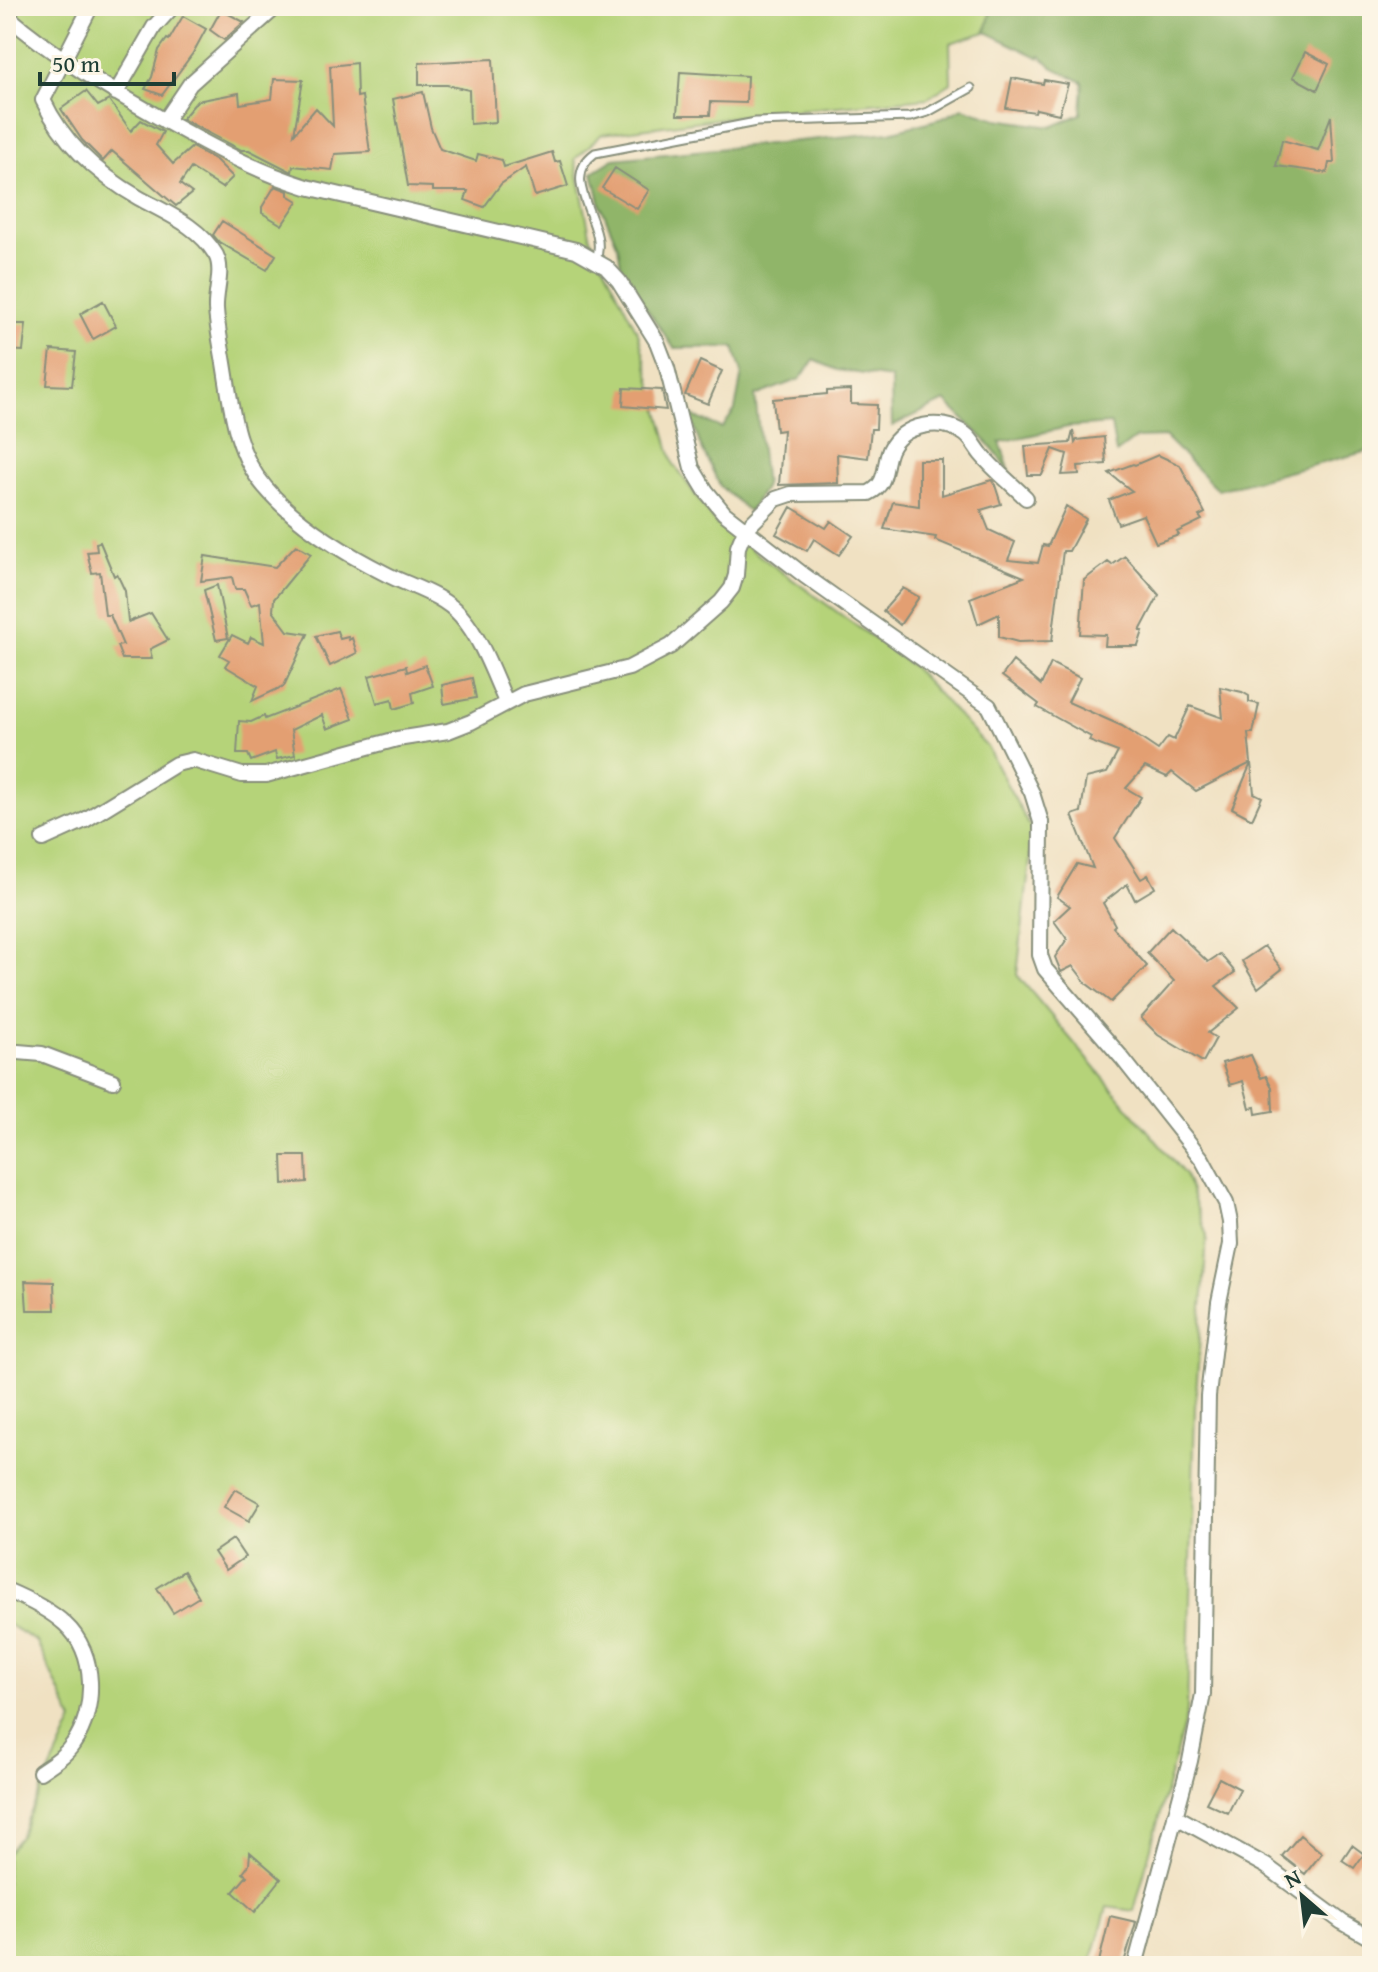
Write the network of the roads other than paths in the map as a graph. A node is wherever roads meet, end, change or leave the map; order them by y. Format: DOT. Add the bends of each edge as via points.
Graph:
graph roads {
  1 [pos="91,6"];
  2 [pos="173,6"];
  3 [pos="277,6"];
  4 [pos="6,15"];
  5 [pos="63,60"];
  6 [pos="971,88"];
  7 [pos="116,93"];
  8 [pos="165,121"];
  9 [pos="596,259"];
  10 [pos="1026,498"];
  11 [pos="745,530"];
  12 [pos="506,702"];
  13 [pos="43,839"];
  14 [pos="6,1051"];
  15 [pos="113,1081"];
  16 [pos="6,1590"];
  17 [pos="40,1772"];
  18 [pos="1175,1816"];
  19 [pos="1372,1939"];
  20 [pos="1135,1966"];
  1 -- 5 [label="street"];
  2 -- 7 [label="street" via="154,27"];
  3 -- 8 [label="street" via="190,84"];
  4 -- 5 [label="street"];
  5 -- 7 [label="street"];
  5 -- 12 [label="street" via="43,100 59,128 112,180 198,232 218,259 216,306 228,392 245,458 264,487 332,543 459,614 484,652"];
  6 -- 9 [label="lane" via="911,117 756,122 595,153 584,163 581,184 600,238"];
  7 -- 8 [label="street"];
  8 -- 9 [label="street" via="290,182"];
  9 -- 11 [label="street" via="619,281 664,356 698,480"];
  10 -- 11 [label="street" via="967,436 934,424 896,438 879,488 869,493 791,494 776,499"];
  11 -- 12 [label="street" via="732,588 671,646 629,668"];
  11 -- 18 [label="street" via="989,706 1041,822 1040,955 1045,969 1202,1159 1226,1203 1231,1244 1208,1396 1203,1694"];
  12 -- 13 [label="street" via="448,731 397,739 266,775 242,775 193,760 176,764 85,820"];
  14 -- 15 [label="street" via="42,1054"];
  16 -- 17 [label="street" via="65,1623 88,1658 91,1679 84,1724 65,1754"];
  18 -- 19 [label="street" via="1266,1866"];
  18 -- 20 [label="street"];
}
